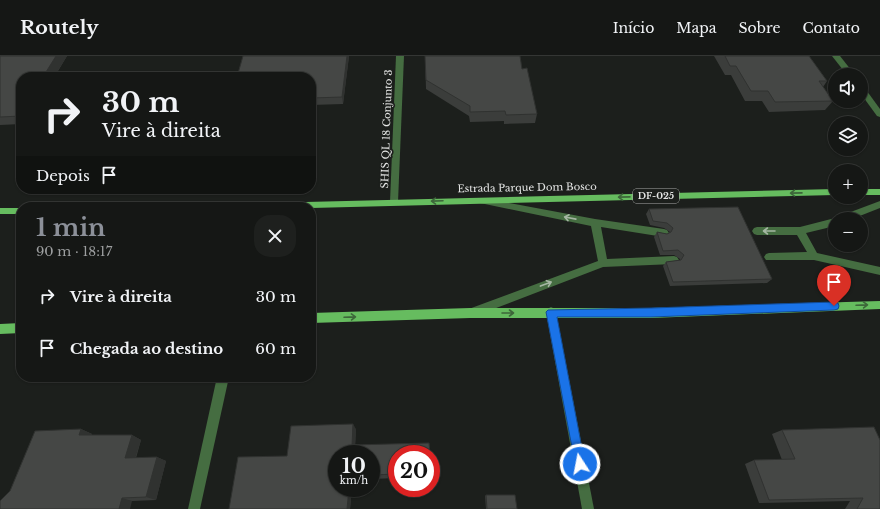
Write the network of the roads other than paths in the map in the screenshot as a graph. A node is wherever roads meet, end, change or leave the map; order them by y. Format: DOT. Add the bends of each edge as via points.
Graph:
graph roads {
  1 [pos="400,56"];
  2 [pos="836,56"];
  3 [pos="845,68"];
  4 [pos="868,98"];
  5 [pos="880,114"];
  6 [pos="828,192"];
  7 [pos="868,192"];
  8 [pos="880,192"];
  9 [pos="476,200"];
  10 [pos="394,202"];
  11 [pos="316,204"];
  12 [pos="880,204"];
  13 [pos="0,211"];
  14 [pos="16,211"];
  15 [pos="860,212"];
  16 [pos="595,223"];
  17 [pos="828,224"];
  18 [pos="757,231"];
  19 [pos="800,232"];
  20 [pos="664,233"];
  21 [pos="814,256"];
  22 [pos="769,257"];
  23 [pos="674,260"];
  24 [pos="603,263"];
  25 [pos="880,272"];
  26 [pos="880,305"];
  27 [pos="551,312"];
  28 [pos="470,313"];
  29 [pos="316,318"];
  30 [pos="16,328"];
  31 [pos="0,329"];
  32 [pos="222,382"];
  33 [pos="194,509"];
  34 [pos="588,509"];
  1 -- 10 [label="street, SHIS QL 18 Conjunto 3"];
  2 -- 3 [label="street"];
  4 -- 5 [label="street"];
  6 -- 9 [label="main road, Estrada Parque Dom Bosco / DF-025, one-way"];
  7 -- 8 [label="main road"];
  9 -- 10 [label="main road, Estrada Parque Dom Bosco / DF-025, one-way"];
  16 -- 9 [label="street, one-way"];
  10 -- 11 [label="main road, Estrada Parque Dom Bosco / DF-025"];
  12 -- 15 [label="street"];
  13 -- 14 [label="main road"];
  16 -- 20 [label="street"];
  16 -- 24 [label="street"];
  17 -- 19 [label="street"];
  19 -- 18 [label="street, one-way"];
  19 -- 21 [label="street"];
  21 -- 22 [label="street"];
  21 -- 25 [label="street"];
  23 -- 24 [label="street"];
  28 -- 24 [label="street, one-way"];
  27 -- 26 [label="main road, one-way" via="651,313"];
  28 -- 27 [label="main road, one-way"];
  27 -- 34 [label="street"];
  29 -- 28 [label="main road, one-way"];
  30 -- 31 [label="main road"];
  32 -- 33 [label="street"];
}
